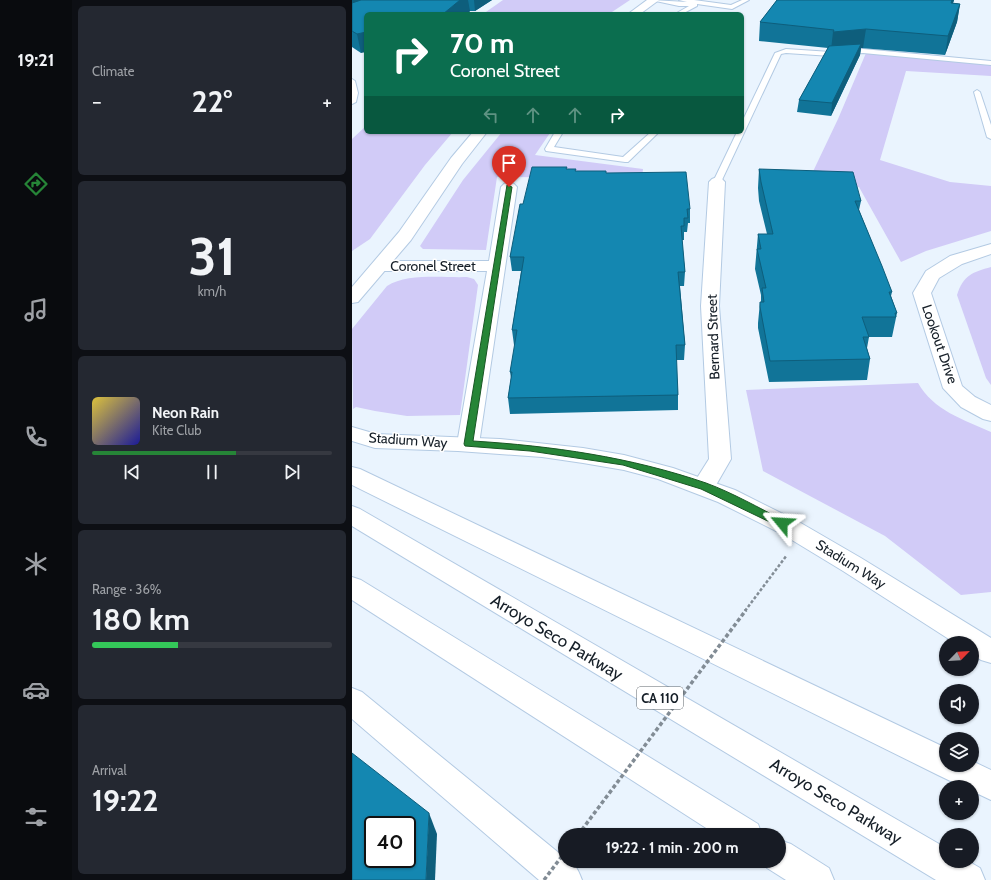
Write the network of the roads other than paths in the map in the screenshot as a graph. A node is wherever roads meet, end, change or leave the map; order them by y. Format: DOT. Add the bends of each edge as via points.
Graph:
graph roads {
  1 [pos="654,0"];
  2 [pos="682,0"];
  3 [pos="746,0"];
  4 [pos="701,1"];
  5 [pos="732,7"];
  6 [pos="637,12"];
  7 [pos="682,12"];
  8 [pos="734,12"];
  9 [pos="991,63"];
  10 [pos="352,80"];
  11 [pos="977,92"];
  12 [pos="354,93"];
  13 [pos="352,102"];
  14 [pos="744,127"];
  15 [pos="478,134"];
  16 [pos="557,134"];
  17 [pos="653,134"];
  18 [pos="741,134"];
  19 [pos="991,137"];
  20 [pos="717,182"];
  21 [pos="509,187"];
  22 [pos="991,249"];
  23 [pos="380,266"];
  24 [pos="497,266"];
  25 [pos="352,298"];
  26 [pos="991,414"];
  27 [pos="352,434"];
  28 [pos="468,444"];
  29 [pos="352,475"];
  30 [pos="704,486"];
  31 [pos="352,515"];
  32 [pos="352,587"];
  33 [pos="991,652"];
  34 [pos="352,701"];
  35 [pos="939,761"];
  36 [pos="964,772"];
  37 [pos="991,785"];
  38 [pos="735,828"];
  39 [pos="786,860"];
  40 [pos="565,880"];
  41 [pos="817,880"];
  42 [pos="968,880"];
  1 -- 4 [label="lane" via="679,4"];
  1 -- 6 [label="main road"];
  2 -- 4 [label="lane"];
  3 -- 5 [label="lane"];
  4 -- 5 [label="lane"];
  4 -- 7 [label="lane"];
  5 -- 8 [label="lane"];
  9 -- 14 [label="lane" via="863,51 831,54 786,51 778,53"];
  10 -- 12 [label="lane"];
  11 -- 19 [label="lane"];
  12 -- 13 [label="lane"];
  15 -- 23 [label="main road" via="456,161 405,236"];
  16 -- 17 [label="lane" via="549,149 625,160"];
  18 -- 20 [label="lane"];
  20 -- 30 [label="main road, Bernard Street" via="710,306 720,459"];
  21 -- 24 [label="main road"];
  22 -- 26 [label="main road, Lookout Drive" via="956,260 932,275 922,293 953,388 968,402"];
  23 -- 24 [label="main road, Coronel Street"];
  23 -- 25 [label="main road"];
  24 -- 28 [label="main road, Coronel Street"];
  27 -- 28 [label="main road, Stadium Way" via="375,441"];
  28 -- 30 [label="main road, Stadium Way" via="530,448 616,461"];
  29 -- 35 [label="main road"];
  30 -- 33 [label="main road, Stadium Way" via="805,535"];
  31 -- 42 [label="main road, Arroyo Seco Parkway / CA 110"];
  32 -- 38 [label="main road"];
  34 -- 40 [label="main road"];
  36 -- 37 [label="main road"];
  39 -- 41 [label="main road"];
}
